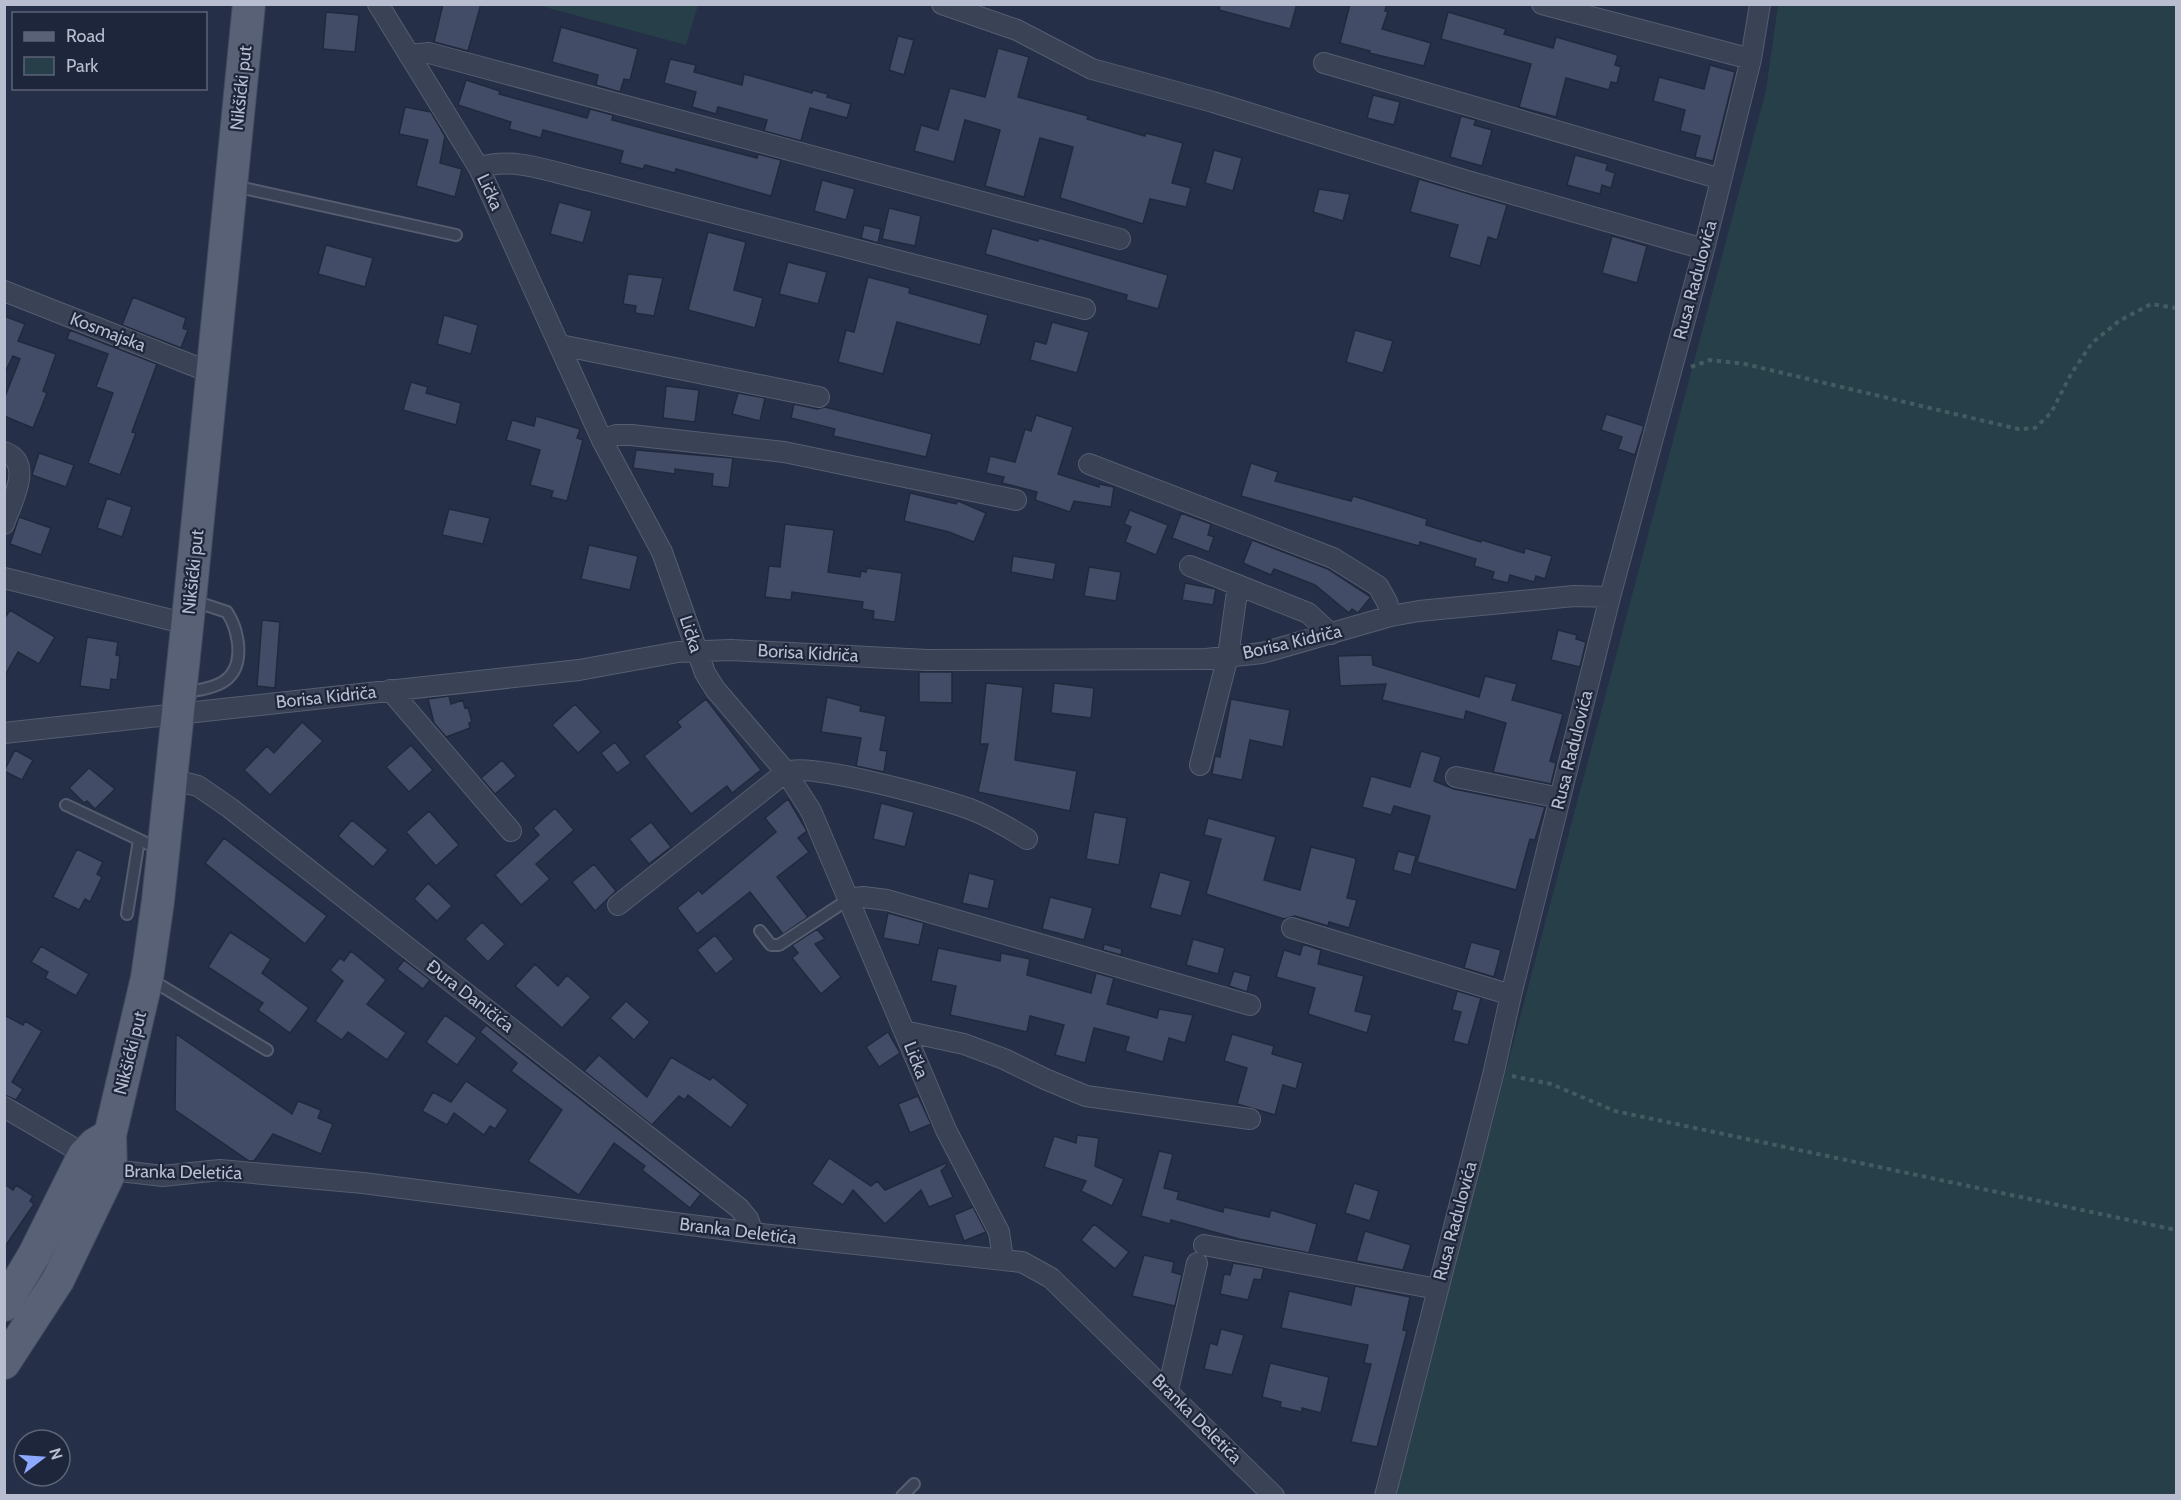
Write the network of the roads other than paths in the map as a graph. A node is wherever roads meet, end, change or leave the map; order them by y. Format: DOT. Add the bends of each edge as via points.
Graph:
graph roads {
  1 [pos="249,4"];
  2 [pos="378,4"];
  3 [pos="942,4"];
  4 [pos="1542,4"];
  5 [pos="1760,4"];
  6 [pos="409,55"];
  7 [pos="1751,59"];
  8 [pos="1324,63"];
  9 [pos="479,168"];
  10 [pos="1721,179"];
  11 [pos="231,186"];
  12 [pos="456,235"];
  13 [pos="1120,239"];
  14 [pos="1704,249"];
  15 [pos="4,291"];
  16 [pos="1085,309"];
  17 [pos="560,345"];
  18 [pos="212,373"];
  19 [pos="819,397"];
  20 [pos="602,440"];
  21 [pos="4,452"];
  22 [pos="1089,464"];
  23 [pos="1016,500"];
  24 [pos="4,524"];
  25 [pos="1190,566"];
  26 [pos="4,578"];
  27 [pos="1238,585"];
  28 [pos="1610,597"];
  29 [pos="189,612"];
  30 [pos="1391,616"];
  31 [pos="1331,634"];
  32 [pos="696,651"];
  33 [pos="1228,656"];
  34 [pos="390,690"];
  35 [pos="179,703"];
  36 [pos="4,733"];
  37 [pos="1200,765"];
  38 [pos="786,772"];
  39 [pos="1456,777"];
  40 [pos="171,779"];
  41 [pos="1560,798"];
  42 [pos="66,805"];
  43 [pos="512,831"];
  44 [pos="1027,839"];
  45 [pos="151,846"];
  46 [pos="849,899"];
  47 [pos="618,905"];
  48 [pos="127,914"];
  49 [pos="1292,928"];
  50 [pos="760,931"];
  51 [pos="147,978"];
  52 [pos="1511,995"];
  53 [pos="1250,1005"];
  54 [pos="904,1031"];
  55 [pos="267,1050"];
  56 [pos="4,1107"];
  57 [pos="1250,1119"];
  58 [pos="98,1163"];
  59 [pos="753,1233"];
  60 [pos="1003,1258"];
  61 [pos="1437,1289"];
  62 [pos="4,1305"];
  63 [pos="4,1363"];
  64 [pos="1168,1390"];
  65 [pos="914,1484"];
  66 [pos="902,1496"];
  67 [pos="1274,1496"];
  68 [pos="1385,1496"];
  1 -- 11 [label="main road, Nikšićki put"];
  2 -- 6 [label="street, Lička"];
  3 -- 14 [label="street" via="1017,30 1092,69"];
  4 -- 7 [label="street"];
  5 -- 7 [label="street, Rusa Radulovića"];
  6 -- 9 [label="street, Lička"];
  6 -- 13 [label="street" via="429,53"];
  7 -- 10 [label="street, Rusa Radulovića"];
  8 -- 10 [label="street"];
  9 -- 16 [label="street" via="516,164 591,181"];
  9 -- 17 [label="street, Lička"];
  10 -- 14 [label="street, Rusa Radulovića"];
  11 -- 12 [label="lane"];
  11 -- 18 [label="main road, Nikšićki put"];
  14 -- 28 [label="street, Rusa Radulovića"];
  15 -- 18 [label="street, Kosmajska"];
  17 -- 19 [label="street"];
  17 -- 20 [label="street, Lička"];
  18 -- 29 [label="main road, Nikšićki put"];
  20 -- 23 [label="street" via="631,435 784,452"];
  20 -- 32 [label="street, Lička" via="662,552"];
  21 -- 24 [label="street" via="16,458 21,469"];
  22 -- 30 [label="street" via="1334,558 1378,586"];
  25 -- 27 [label="street"];
  26 -- 29 [label="street"];
  27 -- 31 [label="street" via="1308,614"];
  27 -- 33 [label="street"];
  28 -- 30 [label="street, Borisa Kidriča" via="1574,596"];
  28 -- 41 [label="street, Rusa Radulovića"];
  29 -- 35 [label="main road, Nikšićki put"];
  29 -- 35 [label="lane" via="227,612 235,626 239,657 234,674"];
  30 -- 31 [label="street, Borisa Kidriča"];
  31 -- 33 [label="street, Borisa Kidriča" via="1263,653"];
  32 -- 33 [label="street, Borisa Kidriča" via="763,650 927,660"];
  32 -- 34 [label="street, Borisa Kidriča" via="633,658 579,670"];
  32 -- 38 [label="street, Lička" via="715,689"];
  33 -- 37 [label="street"];
  34 -- 35 [label="street, Borisa Kidriča"];
  34 -- 43 [label="street"];
  35 -- 36 [label="street, Borisa Kidriča"];
  35 -- 40 [label="main road, Nikšićki put"];
  38 -- 44 [label="street" via="795,768 812,770 968,809"];
  38 -- 46 [label="street, Lička" via="811,811"];
  38 -- 47 [label="street"];
  39 -- 41 [label="street"];
  40 -- 45 [label="main road, Nikšićki put"];
  40 -- 59 [label="street, Đura Daničića" via="198,786 240,815 739,1208"];
  41 -- 52 [label="street, Rusa Radulovića"];
  42 -- 45 [label="lane"];
  45 -- 48 [label="lane"];
  45 -- 51 [label="main road, Nikšićki put"];
  46 -- 50 [label="lane" via="780,945 771,945"];
  46 -- 53 [label="street" via="887,900"];
  46 -- 54 [label="street, Lička"];
  49 -- 52 [label="street"];
  51 -- 55 [label="lane"];
  51 -- 58 [label="main road, Nikšićki put" via="110,1135 95,1144"];
  52 -- 61 [label="street, Rusa Radulovića"];
  54 -- 57 [label="street" via="963,1044 1086,1096"];
  54 -- 60 [label="street, Lička" via="946,1130 999,1232"];
  56 -- 58 [label="street"];
  58 -- 59 [label="street, Branka Deletića" via="163,1176 220,1170 351,1182"];
  58 -- 62 [label="main road, Nikšićki put"];
  58 -- 63 [label="main road, Nikšićki put" via="58,1280"];
  59 -- 60 [label="street, Branka Deletića"];
  60 -- 64 [label="street, Branka Deletića" via="1030,1265 1051,1278"];
  61 -- 64 [label="street" via="1201,1254"];
  61 -- 68 [label="street, Rusa Radulovića"];
  64 -- 67 [label="street, Branka Deletića"];
  65 -- 66 [label="lane"];
}
